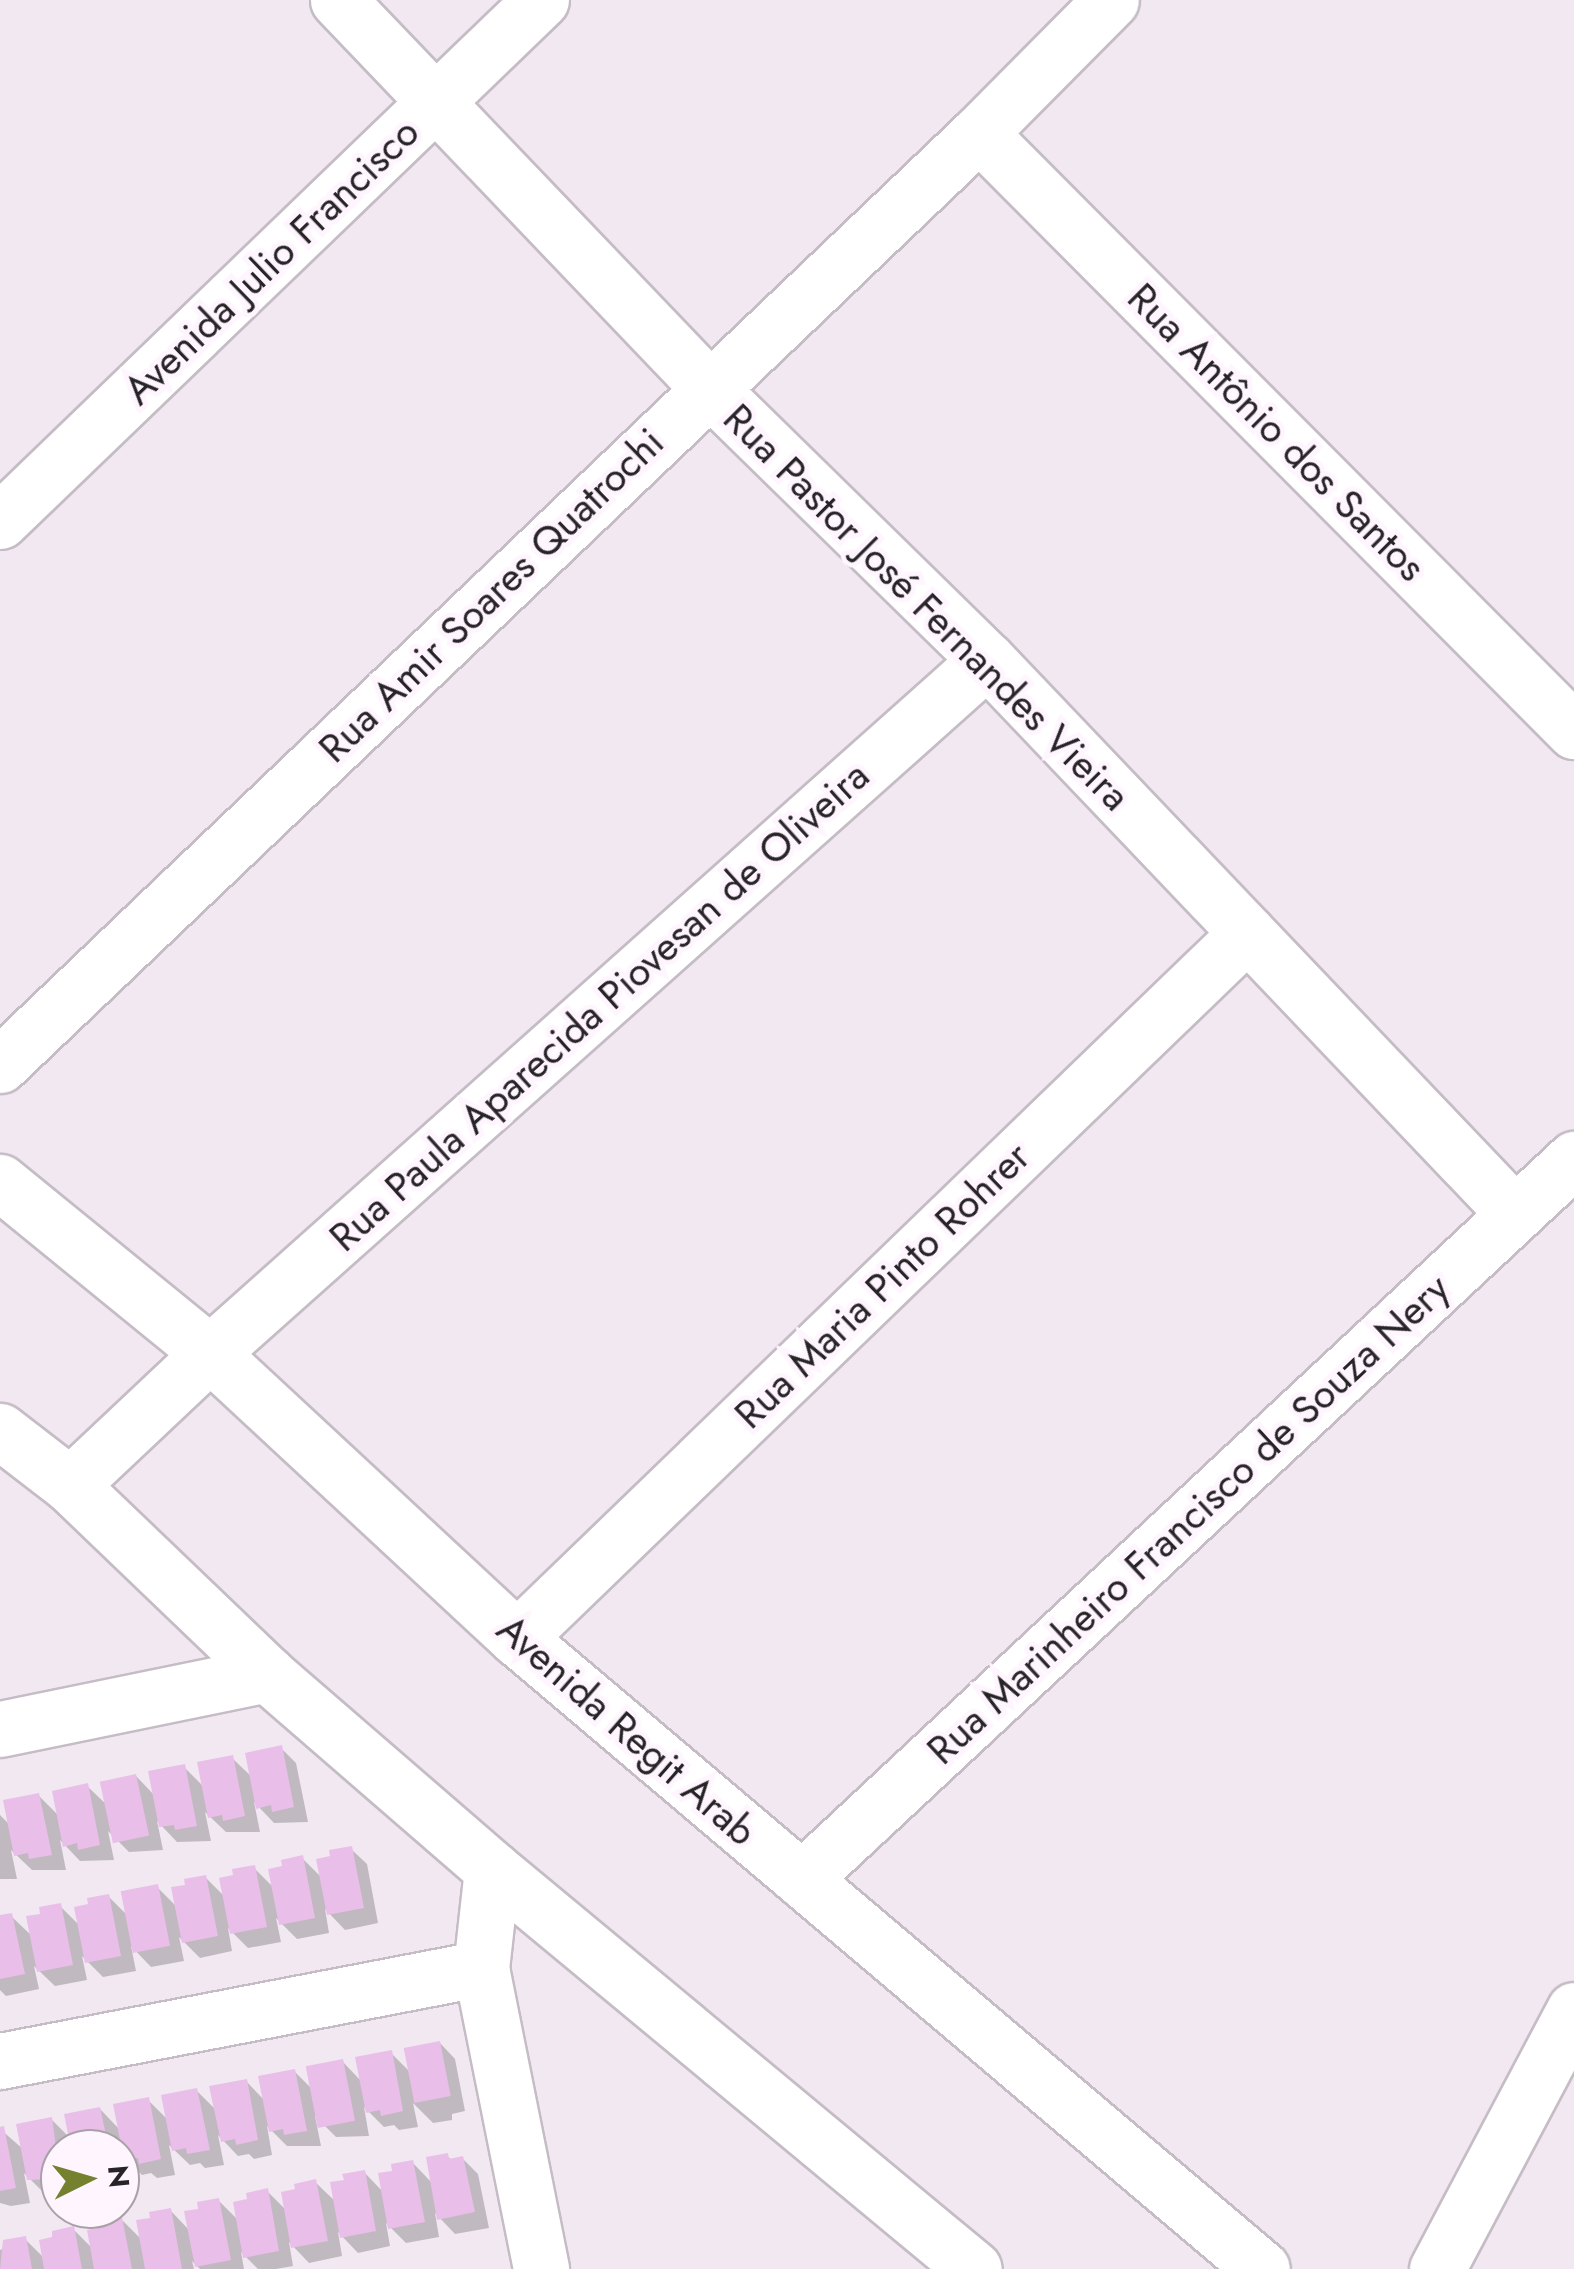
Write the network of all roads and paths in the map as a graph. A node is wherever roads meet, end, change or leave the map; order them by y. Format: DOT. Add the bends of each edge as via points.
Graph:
graph roads {
  1 [pos="338,0"];
  2 [pos="540,0"];
  3 [pos="1111,0"];
  4 [pos="436,103"];
  5 [pos="979,133"];
  6 [pos="708,387"];
  7 [pos="0,520"];
  8 [pos="987,660"];
  9 [pos="1574,731"];
  10 [pos="1247,932"];
  11 [pos="0,1065"];
  12 [pos="1574,1159"];
  13 [pos="0,1182"];
  14 [pos="1515,1214"];
  15 [pos="210,1352"];
  16 [pos="0,1431"];
  17 [pos="70,1485"];
  18 [pos="517,1638"];
  19 [pos="266,1674"];
  20 [pos="0,1729"];
  21 [pos="492,1869"];
  22 [pos="802,1880"];
  23 [pos="481,1968"];
  24 [pos="1574,2010"];
  25 [pos="0,2060"];
  26 [pos="542,2269"];
  27 [pos="974,2269"];
  28 [pos="1262,2269"];
  29 [pos="1437,2269"];
  1 -- 4 [label="street, Rua Pastor José Fernandes Vieira"];
  2 -- 4 [label="street, Avenida Julio Francisco"];
  3 -- 5 [label="street, Rua Amir Soares Quatrochi"];
  4 -- 6 [label="street, Rua Pastor José Fernandes Vieira"];
  4 -- 7 [label="street, Avenida Julio Francisco"];
  5 -- 6 [label="street, Rua Amir Soares Quatrochi"];
  5 -- 9 [label="street, Rua Antônio dos Santos"];
  6 -- 8 [label="street, Rua Pastor José Fernandes Vieira"];
  6 -- 11 [label="street, Rua Amir Soares Quatrochi"];
  8 -- 10 [label="street, Rua Pastor José Fernandes Vieira"];
  8 -- 15 [label="street, Rua Paula Aparecida Piovesan de Oliveira"];
  10 -- 14 [label="street, Rua Pastor José Fernandes Vieira"];
  10 -- 18 [label="street, Rua Maria Pinto Rohrer"];
  12 -- 14 [label="street, Rua Marinheiro Francisco de Souza Nery"];
  13 -- 15 [label="street, Avenida Regit Arab"];
  14 -- 22 [label="street, Rua Marinheiro Francisco de Souza Nery"];
  15 -- 17 [label="street, Rua Paula Aparecida Piovesan de Oliveira"];
  15 -- 18 [label="street, Avenida Regit Arab"];
  16 -- 17 [label="street"];
  17 -- 19 [label="street"];
  18 -- 22 [label="street, Avenida Regit Arab"];
  19 -- 20 [label="street"];
  19 -- 21 [label="street"];
  21 -- 23 [label="street"];
  21 -- 27 [label="street"];
  22 -- 28 [label="street, Avenida Regit Arab"];
  23 -- 25 [label="street"];
  23 -- 26 [label="street"];
  24 -- 29 [label="street"];
}
